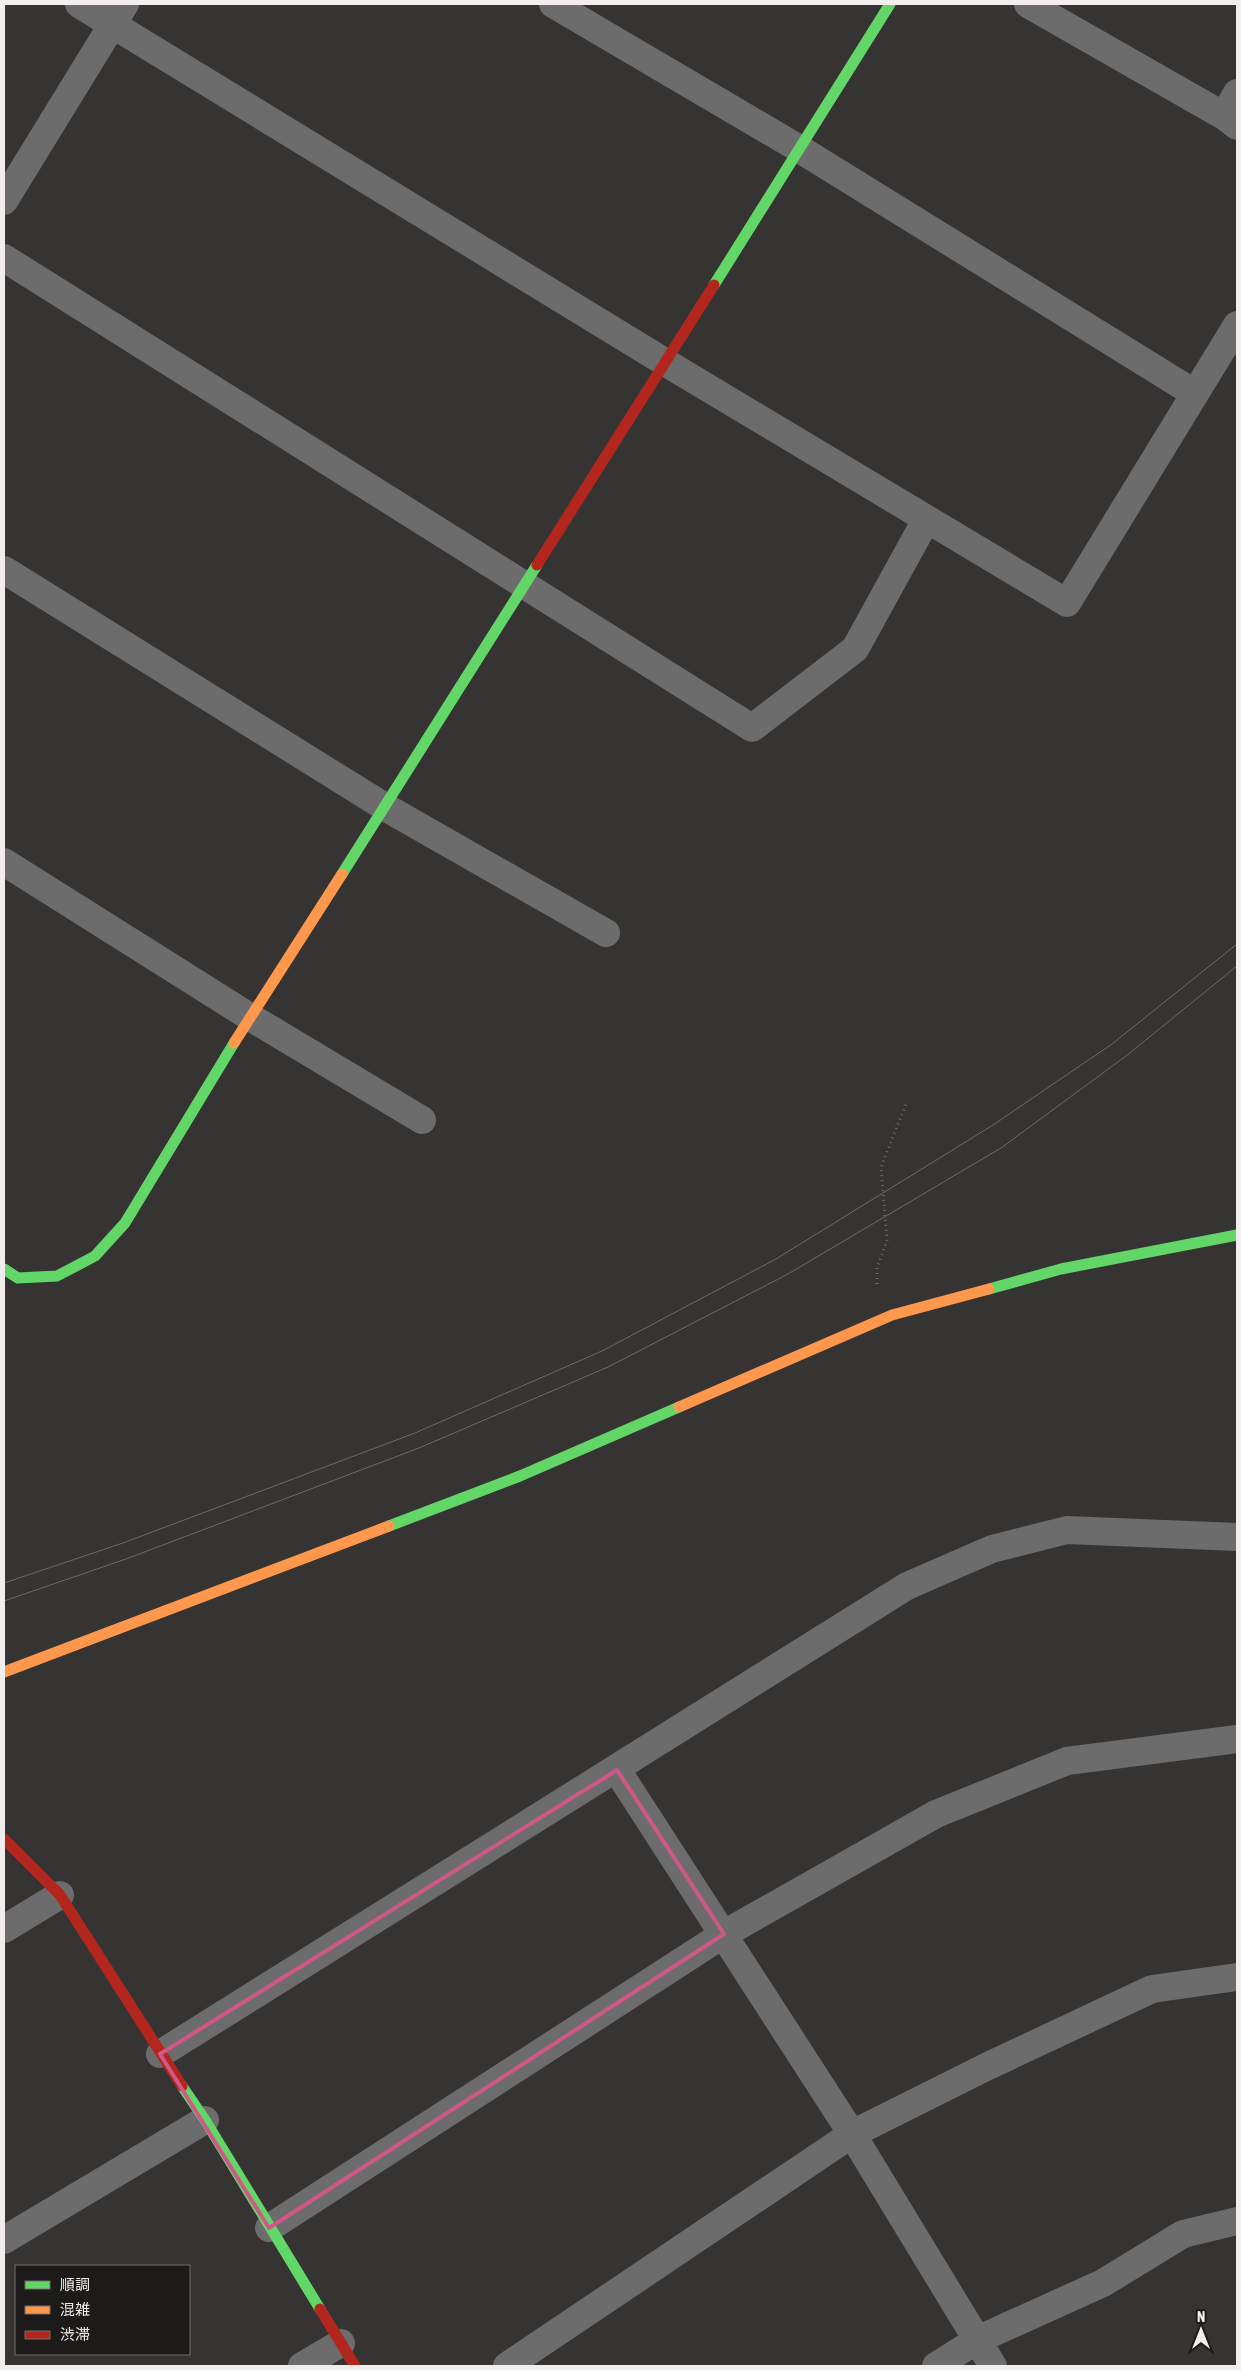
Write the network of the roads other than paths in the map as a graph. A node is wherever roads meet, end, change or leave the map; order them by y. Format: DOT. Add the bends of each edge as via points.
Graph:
graph roads {
  1 [pos="79,4"];
  2 [pos="553,4"];
  3 [pos="890,4"];
  4 [pos="1028,4"];
  5 [pos="119,14"];
  6 [pos="1237,93"];
  7 [pos="1230,121"];
  8 [pos="798,148"];
  9 [pos="4,201"];
  10 [pos="4,258"];
  11 [pos="1237,325"];
  12 [pos="663,361"];
  13 [pos="1194,394"];
  14 [pos="926,520"];
  15 [pos="4,570"];
  16 [pos="524,584"];
  17 [pos="384,807"];
  18 [pos="4,862"];
  19 [pos="606,933"];
  20 [pos="250,1017"];
  21 [pos="422,1120"];
  22 [pos="1237,1235"];
  23 [pos="4,1269"];
  24 [pos="1237,1537"];
  25 [pos="4,1672"];
  26 [pos="1237,1739"];
  27 [pos="617,1770"];
  28 [pos="4,1839"];
  29 [pos="60,1895"];
  30 [pos="4,1929"];
  31 [pos="724,1934"];
  32 [pos="1237,1977"];
  33 [pos="160,2054"];
  34 [pos="204,2120"];
  35 [pos="852,2134"];
  36 [pos="1237,2221"];
  37 [pos="269,2228"];
  38 [pos="4,2240"];
  39 [pos="977,2340"];
  40 [pos="341,2343"];
  41 [pos="302,2366"];
  42 [pos="355,2366"];
  43 [pos="507,2366"];
  44 [pos="936,2366"];
  45 [pos="993,2366"];
  1 -- 5 [label="street"];
  2 -- 8 [label="street"];
  3 -- 8 [label="street"];
  4 -- 7 [label="street"];
  5 -- 9 [label="street"];
  5 -- 12 [label="street"];
  6 -- 7 [label="street"];
  8 -- 12 [label="street"];
  8 -- 13 [label="street"];
  10 -- 16 [label="street"];
  11 -- 13 [label="street"];
  12 -- 14 [label="street"];
  12 -- 16 [label="street"];
  13 -- 14 [label="street" via="1067,602"];
  14 -- 16 [label="street" via="855,649 752,728"];
  15 -- 17 [label="street"];
  16 -- 17 [label="street"];
  17 -- 19 [label="street"];
  17 -- 20 [label="street"];
  18 -- 20 [label="street"];
  20 -- 21 [label="street"];
  20 -- 23 [label="street" via="125,1223 95,1256 58,1276 18,1278"];
  22 -- 25 [label="street" via="1061,1269 892,1315 520,1476"];
  24 -- 27 [label="street" via="1067,1530 992,1549 908,1586"];
  26 -- 31 [label="street" via="1067,1761 936,1814"];
  27 -- 31 [label="street"];
  27 -- 33 [label="street"];
  28 -- 29 [label="street"];
  29 -- 30 [label="street"];
  29 -- 33 [label="street"];
  31 -- 35 [label="street"];
  31 -- 37 [label="street"];
  32 -- 35 [label="street" via="1152,1989"];
  33 -- 34 [label="street"];
  34 -- 37 [label="street"];
  34 -- 38 [label="street"];
  35 -- 39 [label="street"];
  35 -- 43 [label="street"];
  36 -- 39 [label="street" via="1183,2234 1103,2283"];
  37 -- 40 [label="street"];
  39 -- 44 [label="street"];
  39 -- 45 [label="street"];
  40 -- 41 [label="street"];
  40 -- 42 [label="street"];
}
